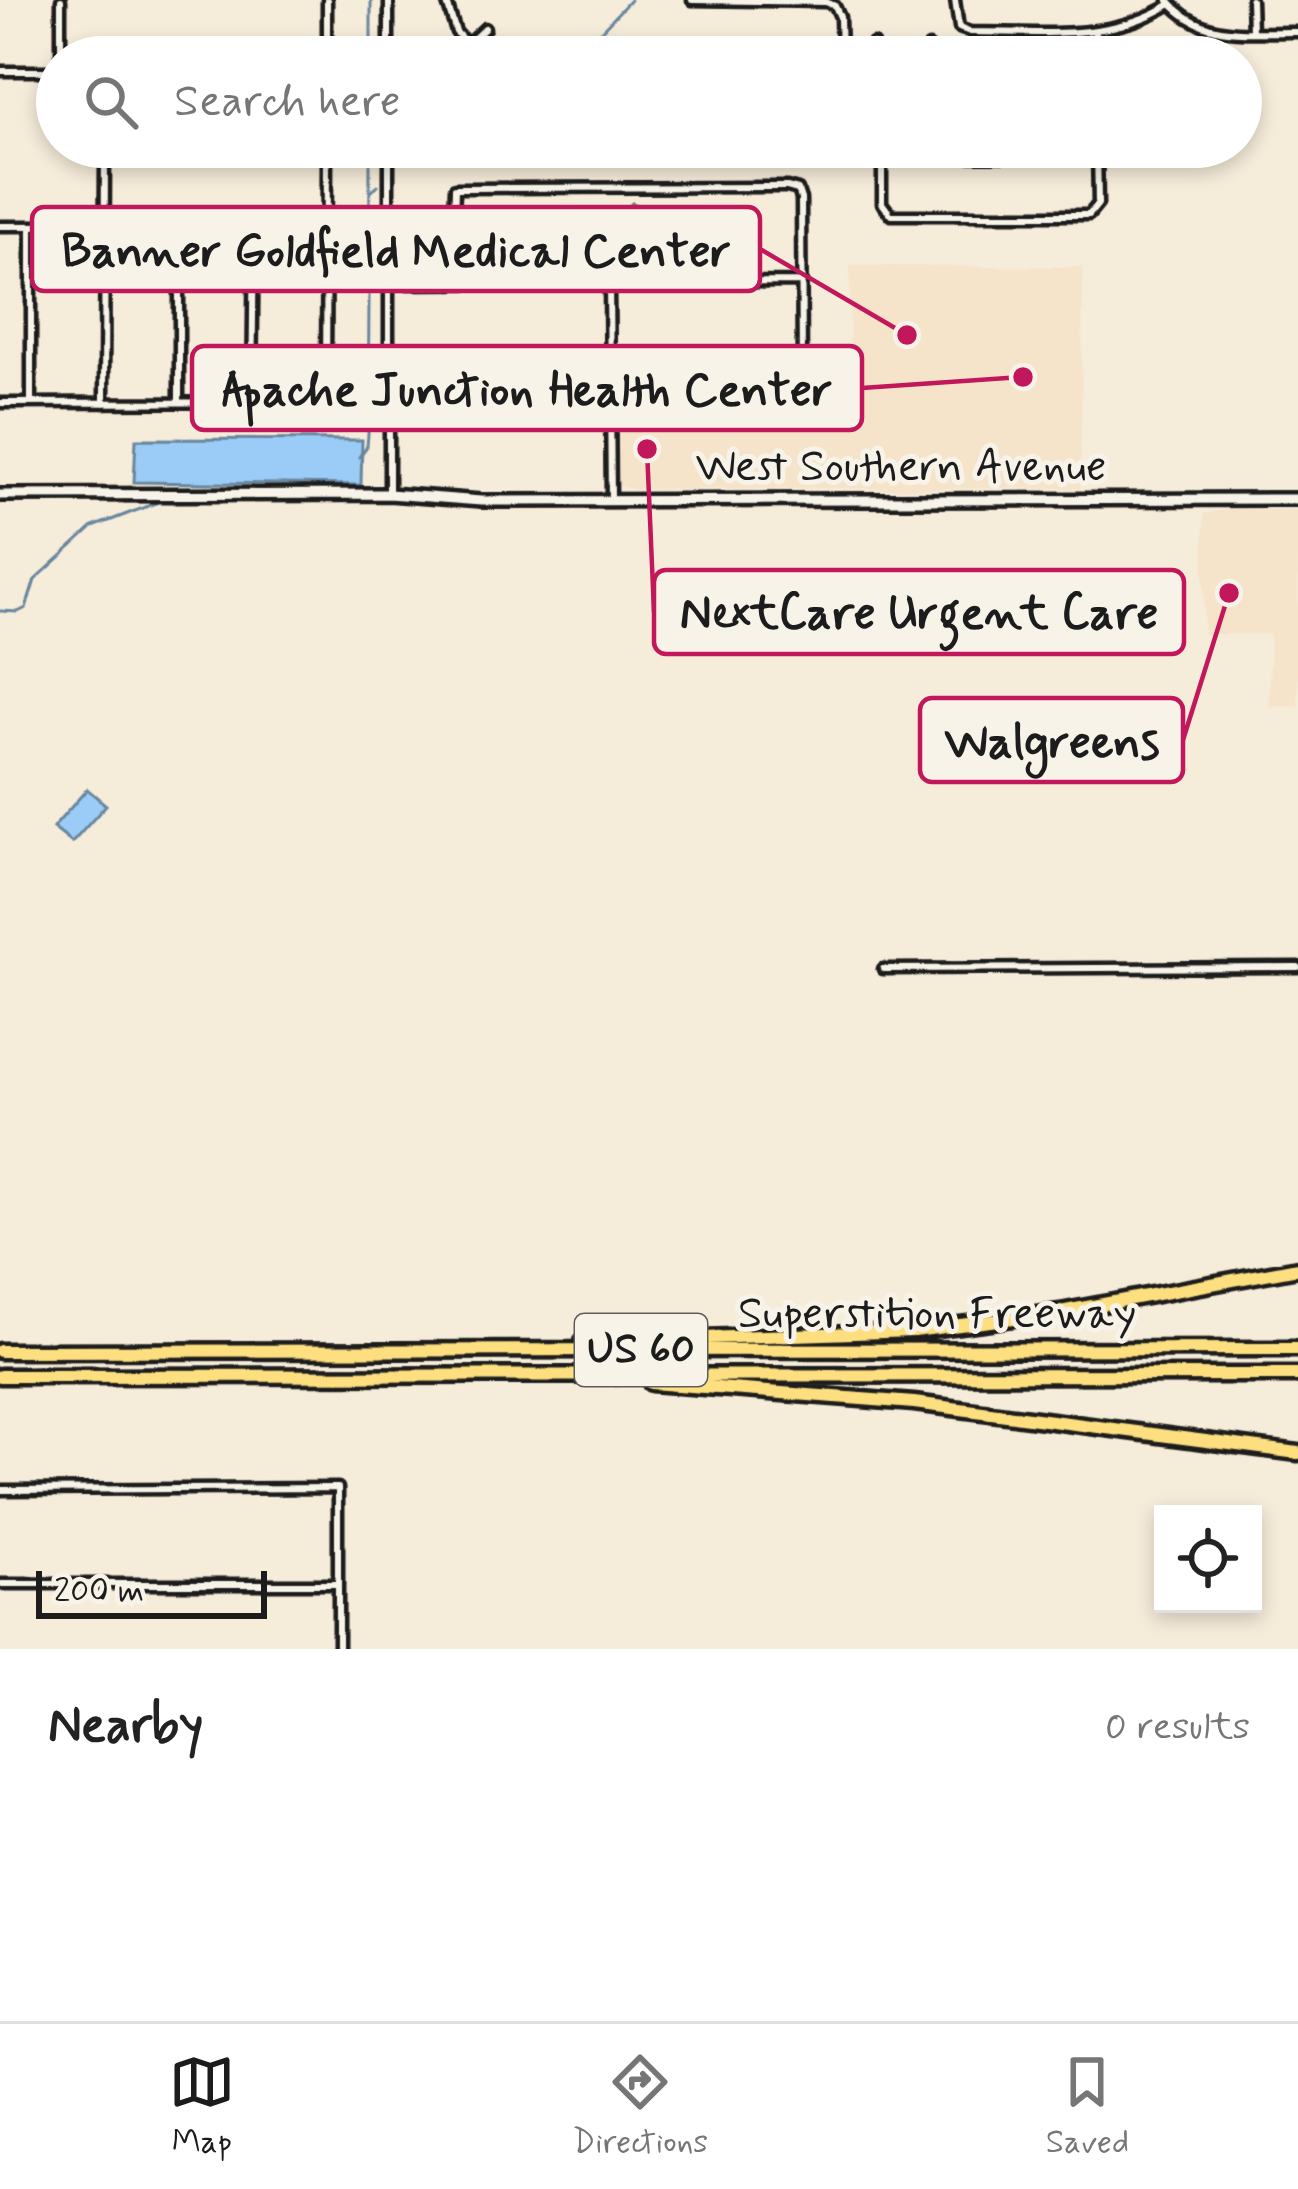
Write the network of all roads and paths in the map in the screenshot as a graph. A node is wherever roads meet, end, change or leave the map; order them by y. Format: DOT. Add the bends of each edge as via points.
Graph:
graph roads {
  1 [pos="61,0"];
  2 [pos="327,0"];
  3 [pos="389,0"];
  4 [pos="446,0"];
  5 [pos="692,0"];
  6 [pos="955,0"];
  7 [pos="1251,0"];
  8 [pos="776,1"];
  9 [pos="1170,2"];
  10 [pos="485,28"];
  11 [pos="1252,31"];
  12 [pos="1095,32"];
  13 [pos="1298,32"];
  14 [pos="61,36"];
  15 [pos="327,36"];
  16 [pos="389,36"];
  17 [pos="461,36"];
  18 [pos="477,36"];
  19 [pos="840,36"];
  20 [pos="1095,36"];
  21 [pos="0,71"];
  22 [pos="36,71"];
  23 [pos="105,168"];
  24 [pos="326,168"];
  25 [pos="389,168"];
  26 [pos="883,168"];
  27 [pos="1096,168"];
  28 [pos="254,225"];
  29 [pos="326,225"];
  30 [pos="0,226"];
  31 [pos="31,226"];
  32 [pos="105,226"];
  33 [pos="179,226"];
  34 [pos="802,282"];
  35 [pos="609,283"];
  36 [pos="389,284"];
  37 [pos="452,284"];
  38 [pos="610,378"];
  39 [pos="179,402"];
  40 [pos="252,402"];
  41 [pos="32,403"];
  42 [pos="104,403"];
  43 [pos="0,404"];
  44 [pos="389,494"];
  45 [pos="0,495"];
  46 [pos="1298,499"];
  47 [pos="611,501"];
  48 [pos="1298,967"];
  49 [pos="883,969"];
  50 [pos="1298,1268"];
  51 [pos="1290,1349"];
  52 [pos="0,1351"];
  53 [pos="481,1351"];
  54 [pos="1298,1375"];
  55 [pos="0,1376"];
  56 [pos="573,1376"];
  57 [pos="1298,1453"];
  58 [pos="0,1490"];
  59 [pos="0,1584"];
  60 [pos="338,1584"];
  61 [pos="338,1649"];
  1 -- 14 [label="street"];
  2 -- 15 [label="street"];
  3 -- 16 [label="street"];
  4 -- 17 [label="street"];
  5 -- 8 [label="street"];
  6 -- 12 [label="street" via="959,28 970,32"];
  7 -- 11 [label="street"];
  8 -- 19 [label="street" via="835,6"];
  9 -- 11 [label="street" via="1201,28"];
  9 -- 12 [label="street" via="1145,20"];
  10 -- 18 [label="street"];
  11 -- 13 [label="street"];
  12 -- 20 [label="street"];
  21 -- 22 [label="street"];
  23 -- 32 [label="street"];
  24 -- 29 [label="street"];
  25 -- 36 [label="street"];
  26 -- 27 [label="street" via="891,215 1088,215 1095,211"];
  28 -- 29 [label="street"];
  28 -- 33 [label="street"];
  28 -- 40 [label="street"];
  29 -- 40 [label="street" via="326,401"];
  30 -- 31 [label="street"];
  31 -- 32 [label="street"];
  31 -- 41 [label="street"];
  32 -- 33 [label="street"];
  32 -- 42 [label="street"];
  33 -- 39 [label="street"];
  34 -- 35 [label="street"];
  34 -- 37 [label="street" via="801,199 787,187 455,188"];
  34 -- 38 [label="street" via="798,376"];
  35 -- 37 [label="street"];
  35 -- 38 [label="street"];
  36 -- 37 [label="street"];
  36 -- 44 [label="street"];
  38 -- 47 [label="street"];
  39 -- 40 [label="street"];
  39 -- 42 [label="street"];
  41 -- 42 [label="street"];
  41 -- 43 [label="street"];
  44 -- 45 [label="main road, West Southern Avenue"];
  44 -- 47 [label="main road, West Southern Avenue"];
  46 -- 47 [label="main road, West Southern Avenue"];
  48 -- 49 [label="street"];
  50 -- 53 [label="highway" via="914,1331"];
  51 -- 53 [label="highway, Superstition Freeway / US 60"];
  52 -- 53 [label="highway, Superstition Freeway / US 60"];
  54 -- 56 [label="highway, Superstition Freeway / US 60"];
  55 -- 56 [label="highway, Superstition Freeway / US 60"];
  56 -- 57 [label="highway" via="914,1402"];
  58 -- 60 [label="street" via="338,1488"];
  59 -- 60 [label="street"];
  60 -- 61 [label="street"];
}
